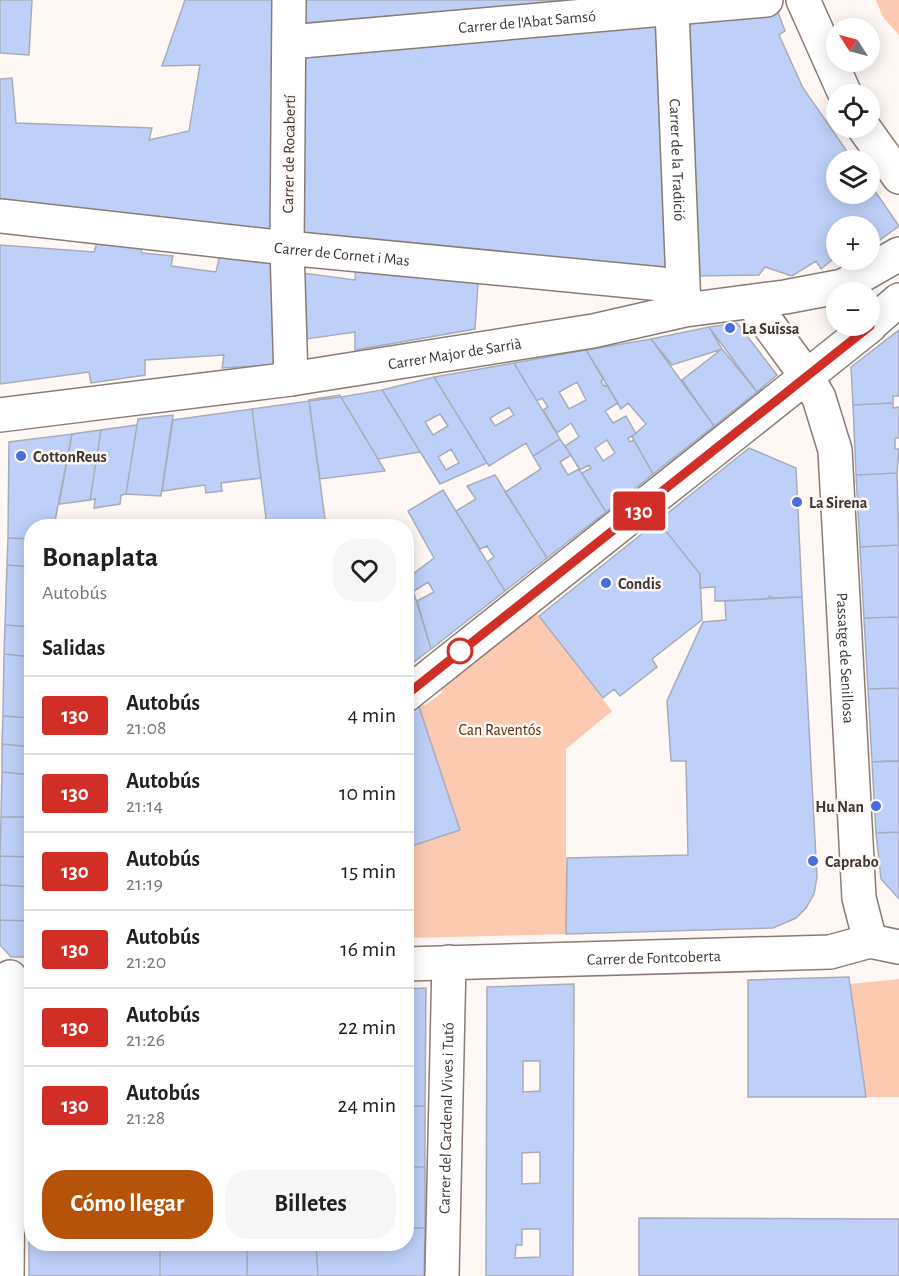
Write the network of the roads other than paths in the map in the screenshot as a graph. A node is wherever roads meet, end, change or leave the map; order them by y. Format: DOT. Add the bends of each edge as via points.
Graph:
graph roads {
  1 [pos="289,0"];
  2 [pos="766,0"];
  3 [pos="803,0"];
  4 [pos="672,10"];
  5 [pos="290,42"];
  6 [pos="841,84"];
  7 [pos="871,138"];
  8 [pos="899,177"];
  9 [pos="0,216"];
  10 [pos="287,248"];
  11 [pos="899,254"];
  12 [pos="684,298"];
  13 [pos="899,300"];
  14 [pos="752,302"];
  15 [pos="880,316"];
  16 [pos="857,336"];
  17 [pos="807,377"];
  18 [pos="291,380"];
  19 [pos="0,415"];
  20 [pos="414,689"];
  21 [pos="884,944"];
  22 [pos="449,962"];
  23 [pos="414,964"];
  24 [pos="14,977"];
  25 [pos="7,1276"];
  26 [pos="442,1276"];
  1 -- 5 [label="street, Carrer de Rocabertí"];
  2 -- 4 [label="street, Carrer de l'Abat Samsó"];
  3 -- 6 [label="street"];
  4 -- 5 [label="street, Carrer de l'Abat Samsó"];
  4 -- 12 [label="street, Carrer de la Tradició"];
  5 -- 10 [label="street, Carrer de Rocabertí"];
  7 -- 8 [label="street"];
  9 -- 10 [label="street, Carrer de Cornet i Mas"];
  10 -- 12 [label="street, Carrer de Cornet i Mas" via="560,275"];
  10 -- 18 [label="street, Carrer de Rocabertí"];
  11 -- 14 [label="street, Carrer Major de Sarrià" via="843,286"];
  12 -- 14 [label="street, Carrer Major de Sarrià"];
  12 -- 18 [label="street, Carrer Major de Sarrià" via="582,333"];
  13 -- 15 [label="street"];
  14 -- 17 [label="street, Passatge de Senillosa"];
  16 -- 17 [label="street"];
  17 -- 20 [label="street"];
  17 -- 21 [label="street, Passatge de Senillosa" via="819,398 835,450 859,898"];
  18 -- 19 [label="street, Carrer Major de Sarrià"];
  21 -- 22 [label="street, Carrer de Fontcoberta" via="830,952"];
  22 -- 23 [label="street, Carrer de Fontcoberta"];
  22 -- 26 [label="street, Carrer del Cardenal Vives i Tutó"];
  24 -- 25 [label="street"];
}
